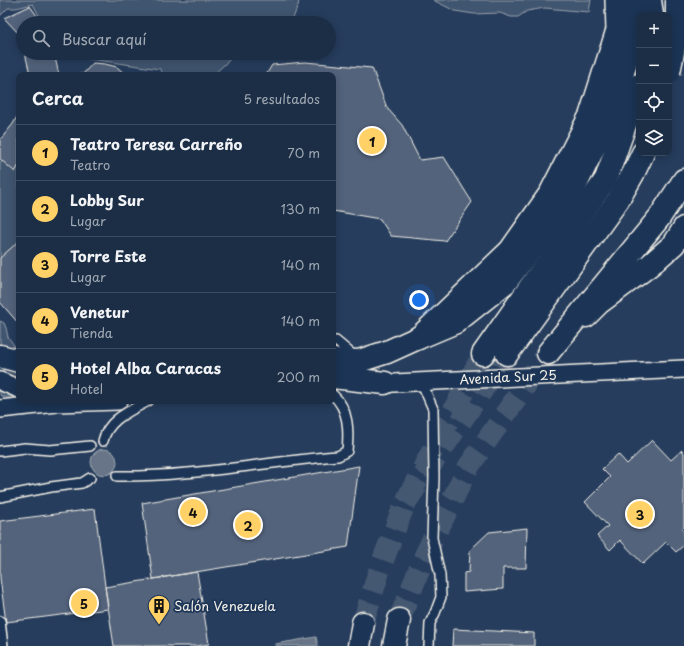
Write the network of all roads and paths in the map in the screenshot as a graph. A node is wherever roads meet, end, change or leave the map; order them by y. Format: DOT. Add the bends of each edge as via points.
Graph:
graph roads {
  1 [pos="616,0"];
  2 [pos="637,0"];
  3 [pos="650,0"];
  4 [pos="677,0"];
  5 [pos="652,12"];
  6 [pos="672,55"];
  7 [pos="636,94"];
  8 [pos="641,156"];
  9 [pos="684,180"];
  10 [pos="684,228"];
  11 [pos="684,258"];
  12 [pos="650,265"];
  13 [pos="418,338"];
  14 [pos="336,341"];
  15 [pos="483,354"];
  16 [pos="507,354"];
  17 [pos="0,356"];
  18 [pos="16,360"];
  19 [pos="336,360"];
  20 [pos="359,361"];
  21 [pos="336,364"];
  22 [pos="684,369"];
  23 [pos="336,377"];
  24 [pos="0,381"];
  25 [pos="421,381"];
  26 [pos="385,383"];
  27 [pos="336,388"];
  28 [pos="16,389"];
  29 [pos="336,397"];
  30 [pos="39,404"];
  31 [pos="143,404"];
  32 [pos="0,409"];
  33 [pos="103,441"];
  34 [pos="90,446"];
  35 [pos="0,451"];
  36 [pos="117,476"];
  37 [pos="90,478"];
  38 [pos="0,497"];
  39 [pos="399,620"];
  40 [pos="0,622"];
  41 [pos="363,623"];
  42 [pos="3,646"];
  43 [pos="359,646"];
  44 [pos="394,646"];
  45 [pos="428,646"];
  1 -- 13 [label="street" via="617,30 590,116 550,193 510,250"];
  2 -- 13 [label="main road" via="630,47 613,108 570,197 505,283 456,322"];
  3 -- 5 [label="main road"];
  4 -- 6 [label="main road, bridge"];
  7 -- 15 [label="main road" via="606,179"];
  8 -- 16 [label="main road" via="618,200"];
  9 -- 12 [label="main road" via="659,218 548,353 599,303"];
  10 -- 12 [label="main road" via="674,244"];
  11 -- 12 [label="main road"];
  13 -- 20 [label="main road"];
  14 -- 20 [label="lane"];
  17 -- 18 [label="main road"];
  19 -- 20 [label="main road"];
  20 -- 21 [label="main road"];
  22 -- 25 [label="street, Avenida Sur 25"];
  23 -- 26 [label="main road"];
  24 -- 28 [label="street"];
  25 -- 26 [label="street, Avenida Sur 25"];
  25 -- 45 [label="lane" via="433,409 432,538 438,561 441,596 430,623"];
  26 -- 27 [label="street, Avenida Sur 25"];
  29 -- 36 [label="lane" via="347,418 348,437 347,451 338,456 196,473"];
  30 -- 32 [label="street"];
  31 -- 33 [label="lane" via="117,418 105,433"];
  34 -- 35 [label="lane"];
  37 -- 38 [label="lane" via="82,483"];
  39 -- 44 [label="main road"];
  40 -- 42 [label="lane"];
  41 -- 43 [label="main road"];
}
